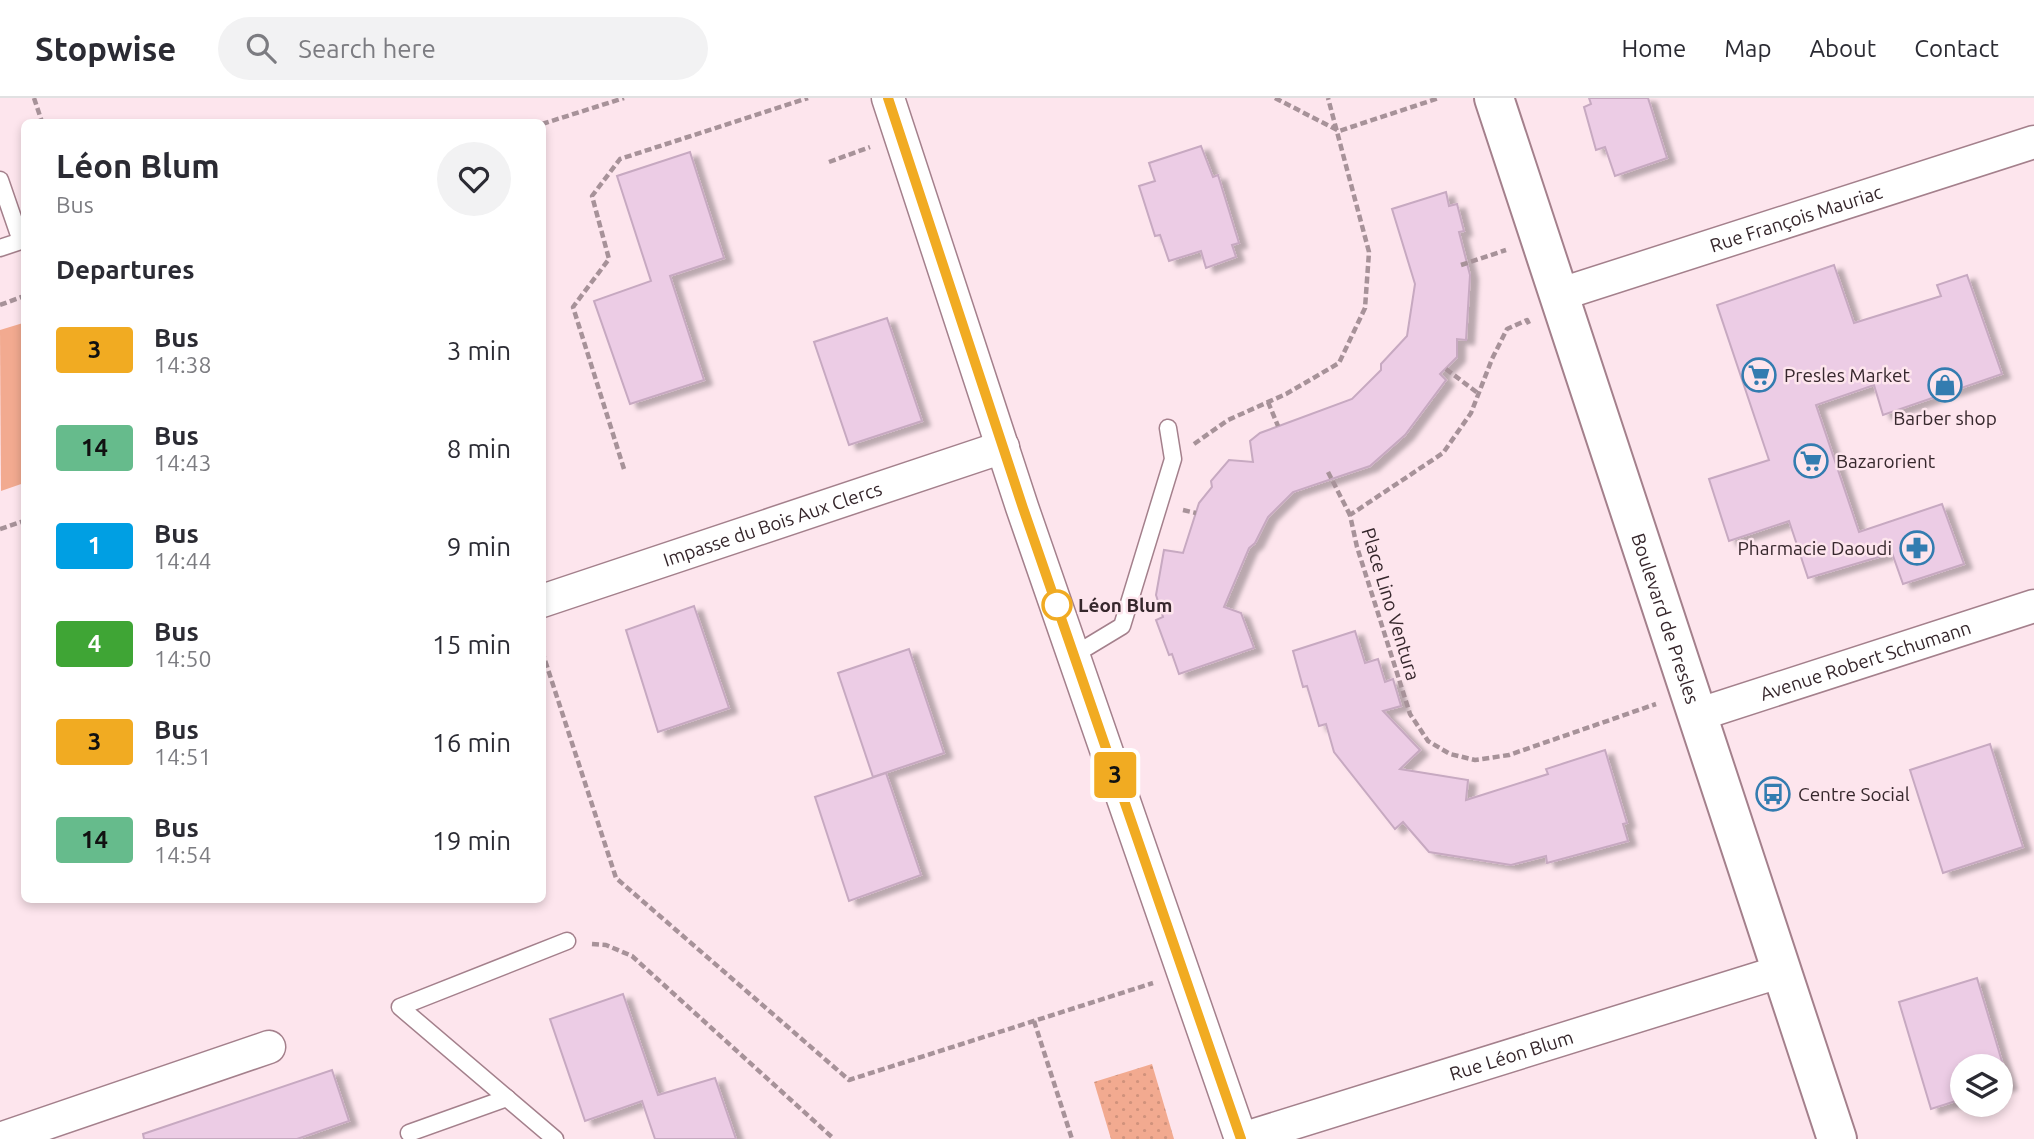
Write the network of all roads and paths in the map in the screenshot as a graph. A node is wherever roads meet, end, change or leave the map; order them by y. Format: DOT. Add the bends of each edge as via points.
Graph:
graph roads {
  1 [pos="34,98"];
  2 [pos="624,98"];
  3 [pos="808,98"];
  4 [pos="888,98"];
  5 [pos="1275,98"];
  6 [pos="1328,98"];
  7 [pos="1439,98"];
  8 [pos="1493,98"];
  9 [pos="41,119"];
  10 [pos="546,123"];
  11 [pos="1339,131"];
  12 [pos="901,137"];
  13 [pos="2034,142"];
  14 [pos="829,162"];
  15 [pos="0,180"];
  16 [pos="1540,239"];
  17 [pos="0,248"];
  18 [pos="1461,265"];
  19 [pos="1558,295"];
  20 [pos="21,297"];
  21 [pos="0,305"];
  22 [pos="1533,331"];
  23 [pos="1446,369"];
  24 [pos="1479,394"];
  25 [pos="1268,402"];
  26 [pos="1278,426"];
  27 [pos="1168,428"];
  28 [pos="1003,447"];
  29 [pos="1173,459"];
  30 [pos="624,469"];
  31 [pos="1328,472"];
  32 [pos="1350,515"];
  33 [pos="21,522"];
  34 [pos="0,529"];
  35 [pos="546,600"];
  36 [pos="2034,606"];
  37 [pos="1074,655"];
  38 [pos="546,663"];
  39 [pos="1653,695"];
  40 [pos="1697,715"];
  41 [pos="567,941"];
  42 [pos="1782,971"];
  43 [pos="1184,973"];
  44 [pos="1034,1021"];
  45 [pos="269,1046"];
  46 [pos="507,1098"];
  47 [pos="409,1133"];
  48 [pos="0,1139"];
  49 [pos="555,1139"];
  50 [pos="834,1139"];
  51 [pos="1072,1139"];
  52 [pos="1241,1139"];
  53 [pos="1837,1139"];
  1 -- 9 [label="path"];
  2 -- 10 [label="path"];
  3 -- 30 [label="path" via="620,159 592,196 609,259 573,307"];
  4 -- 12 [label="street, Rue Léon Blum"];
  5 -- 11 [label="path"];
  6 -- 11 [label="path"];
  7 -- 11 [label="path"];
  8 -- 16 [label="street, Boulevard de Presles"];
  11 -- 25 [label="path" via="1369,252 1365,308 1339,363"];
  12 -- 14 [label="path"];
  12 -- 28 [label="street, Rue Léon Blum"];
  13 -- 19 [label="street, Rue François Mauriac"];
  15 -- 17 [label="lane" via="20,241"];
  16 -- 18 [label="path"];
  16 -- 19 [label="street, Boulevard de Presles"];
  19 -- 40 [label="street, Boulevard de Presles"];
  20 -- 21 [label="path"];
  22 -- 24 [label="path, Place Lino Ventura" via="1527,320 1507,329"];
  23 -- 24 [label="path"];
  24 -- 32 [label="path, Place Lino Ventura" via="1444,453"];
  25 -- 26 [label="path"];
  25 -- 29 [label="path" via="1228,420"];
  27 -- 29 [label="lane"];
  28 -- 35 [label="street, Impasse du Bois Aux Clercs"];
  28 -- 37 [label="street, Rue Léon Blum"];
  29 -- 37 [label="lane" via="1122,626"];
  31 -- 32 [label="path"];
  32 -- 39 [label="path, Place Lino Ventura" via="1410,714 1428,741 1450,754 1475,760 1509,755 1656,705"];
  33 -- 34 [label="path"];
  36 -- 40 [label="street, Avenue Robert Schumann"];
  37 -- 43 [label="street, Rue Léon Blum"];
  38 -- 44 [label="path" via="616,878 849,1080"];
  40 -- 42 [label="street, Boulevard de Presles"];
  41 -- 46 [label="lane" via="400,1007"];
  41 -- 50 [label="path" via="606,945 632,957"];
  42 -- 52 [label="street, Rue Léon Blum"];
  42 -- 53 [label="street, Boulevard de Presles"];
  43 -- 44 [label="path"];
  43 -- 52 [label="street, Rue Léon Blum"];
  44 -- 51 [label="path"];
  45 -- 48 [label="street"];
  46 -- 47 [label="lane"];
  46 -- 49 [label="lane"];
}
